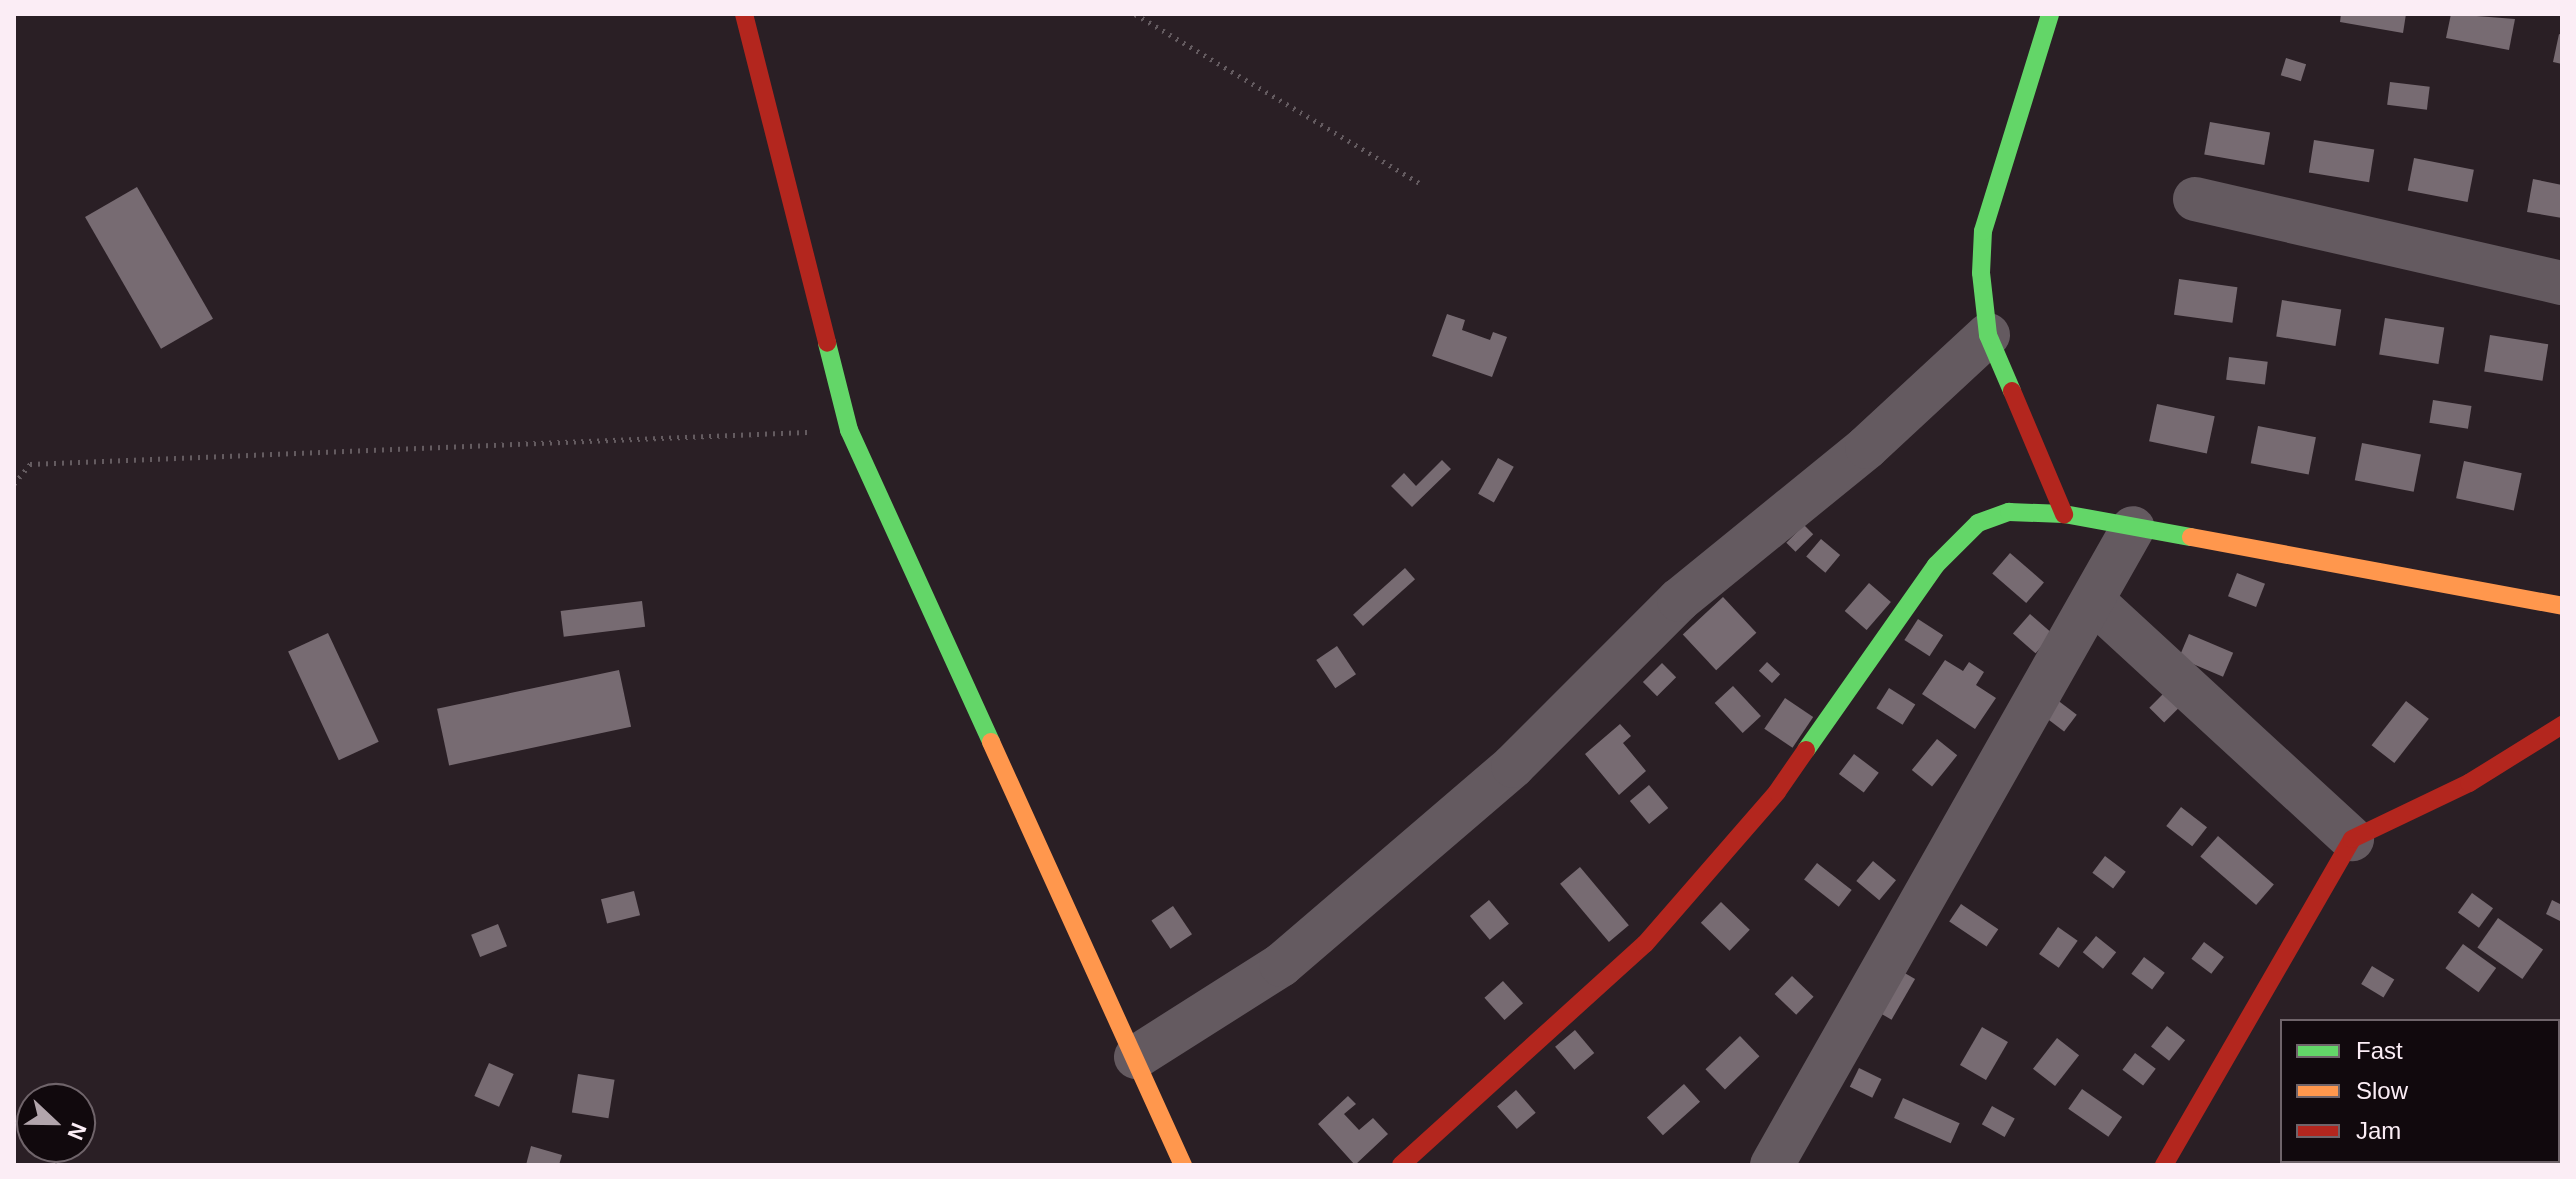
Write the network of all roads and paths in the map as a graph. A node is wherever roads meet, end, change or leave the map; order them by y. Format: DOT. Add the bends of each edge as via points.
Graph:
graph roads {
  1 [pos="744,14"];
  2 [pos="1135,14"];
  3 [pos="2050,14"];
  4 [pos="1423,185"];
  5 [pos="2195,199"];
  6 [pos="2562,283"];
  7 [pos="1988,335"];
  8 [pos="849,430"];
  9 [pos="14,484"];
  10 [pos="2064,514"];
  11 [pos="2133,528"];
  12 [pos="2093,601"];
  13 [pos="2562,606"];
  14 [pos="2562,725"];
  15 [pos="2352,839"];
  16 [pos="1136,1057"];
  17 [pos="1183,1165"];
  18 [pos="1401,1165"];
  19 [pos="1772,1165"];
  20 [pos="2164,1165"];
  1 -- 8 [label="street"];
  2 -- 4 [label="path"];
  3 -- 7 [label="street" via="1983,231"];
  5 -- 6 [label="street"];
  7 -- 10 [label="street"];
  7 -- 16 [label="street" via="1867,447 1679,600 1513,766 1281,965"];
  8 -- 9 [label="path" via="30,464"];
  8 -- 16 [label="street"];
  10 -- 11 [label="street"];
  10 -- 18 [label="street" via="2009,512 1978,523 1936,565 1777,792 1645,944"];
  11 -- 12 [label="street"];
  11 -- 13 [label="street"];
  12 -- 15 [label="street"];
  12 -- 19 [label="street"];
  14 -- 15 [label="street" via="2469,783"];
  15 -- 20 [label="street"];
  16 -- 17 [label="street"];
}
